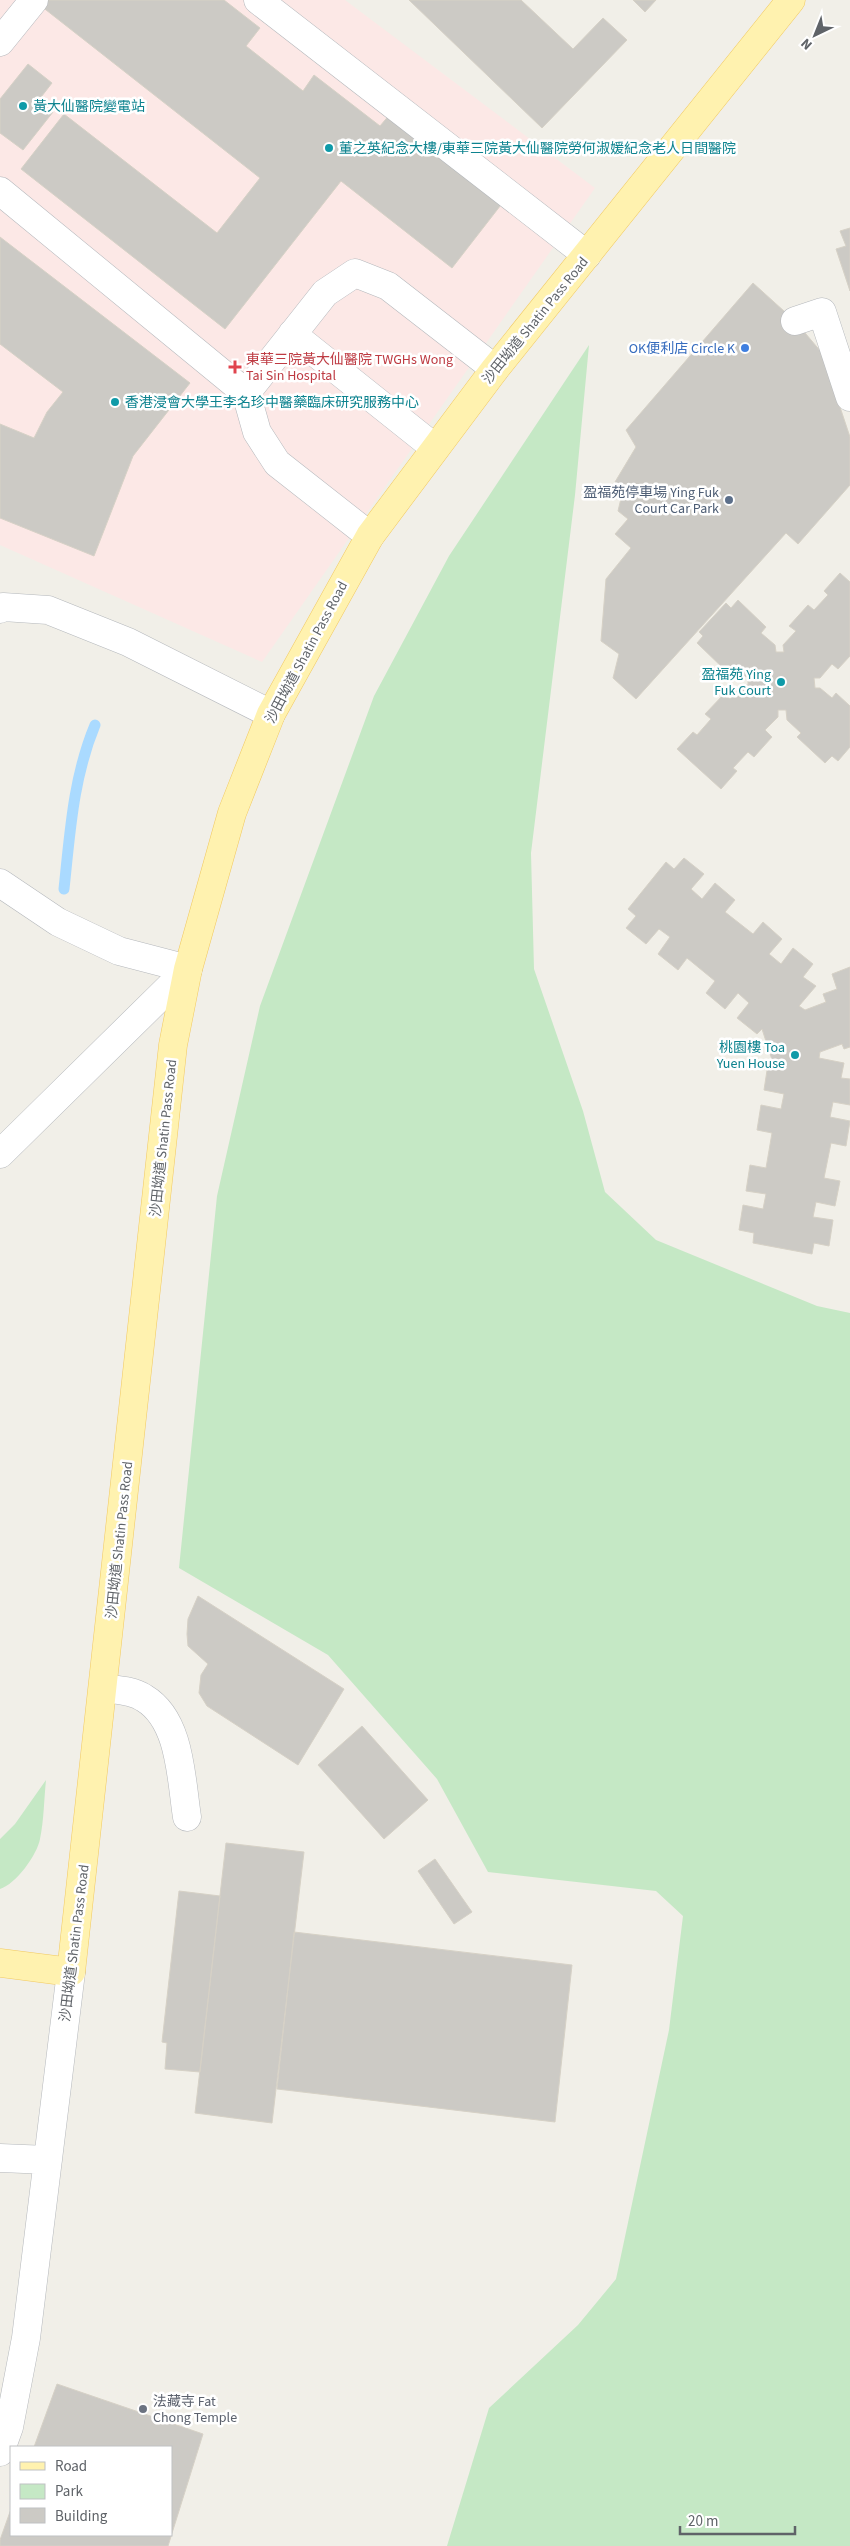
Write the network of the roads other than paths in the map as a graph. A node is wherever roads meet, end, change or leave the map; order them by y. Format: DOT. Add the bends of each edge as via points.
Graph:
graph roads {
  1 [pos="34,0"];
  2 [pos="258,0"];
  3 [pos="792,0"];
  4 [pos="0,42"];
  5 [pos="0,191"];
  6 [pos="587,255"];
  7 [pos="796,321"];
  8 [pos="292,334"];
  9 [pos="495,369"];
  10 [pos="246,393"];
  11 [pos="850,397"];
  12 [pos="434,448"];
  13 [pos="370,536"];
  14 [pos="0,609"];
  15 [pos="271,714"];
  16 [pos="0,883"];
  17 [pos="188,969"];
  18 [pos="0,1154"];
  19 [pos="103,1688"];
  20 [pos="187,1817"];
  21 [pos="0,1963"];
  22 [pos="71,1972"];
  23 [pos="0,2158"];
  24 [pos="48,2160"];
  25 [pos="0,2452"];
  1 -- 4 [label="street"];
  2 -- 6 [label="street"];
  3 -- 6 [label="main road, 沙田坳道 Shatin Pass Road"];
  5 -- 10 [label="street"];
  6 -- 9 [label="main road, 沙田坳道 Shatin Pass Road"];
  7 -- 11 [label="street" via="822,312"];
  8 -- 9 [label="street" via="326,293 355,273 388,286"];
  8 -- 10 [label="street"];
  8 -- 12 [label="street"];
  9 -- 12 [label="main road, 沙田坳道 Shatin Pass Road"];
  10 -- 13 [label="street" via="257,432 277,463"];
  12 -- 13 [label="main road, 沙田坳道 Shatin Pass Road"];
  13 -- 15 [label="main road, 沙田坳道 Shatin Pass Road"];
  14 -- 15 [label="street" via="48,610 128,642"];
  15 -- 17 [label="main road, 沙田坳道 Shatin Pass Road" via="232,813"];
  16 -- 17 [label="street" via="58,922 119,951"];
  17 -- 18 [label="street"];
  17 -- 19 [label="main road, 沙田坳道 Shatin Pass Road" via="174,1045"];
  19 -- 20 [label="street" via="144,1698 161,1712 176,1748"];
  19 -- 22 [label="main road, 沙田坳道 Shatin Pass Road"];
  21 -- 22 [label="main road"];
  22 -- 24 [label="street, 沙田坳道 Shatin Pass Road"];
  23 -- 24 [label="street"];
  24 -- 25 [label="street, 沙田坳道 Shatin Pass Road" via="26,2338 9,2427"];
}
